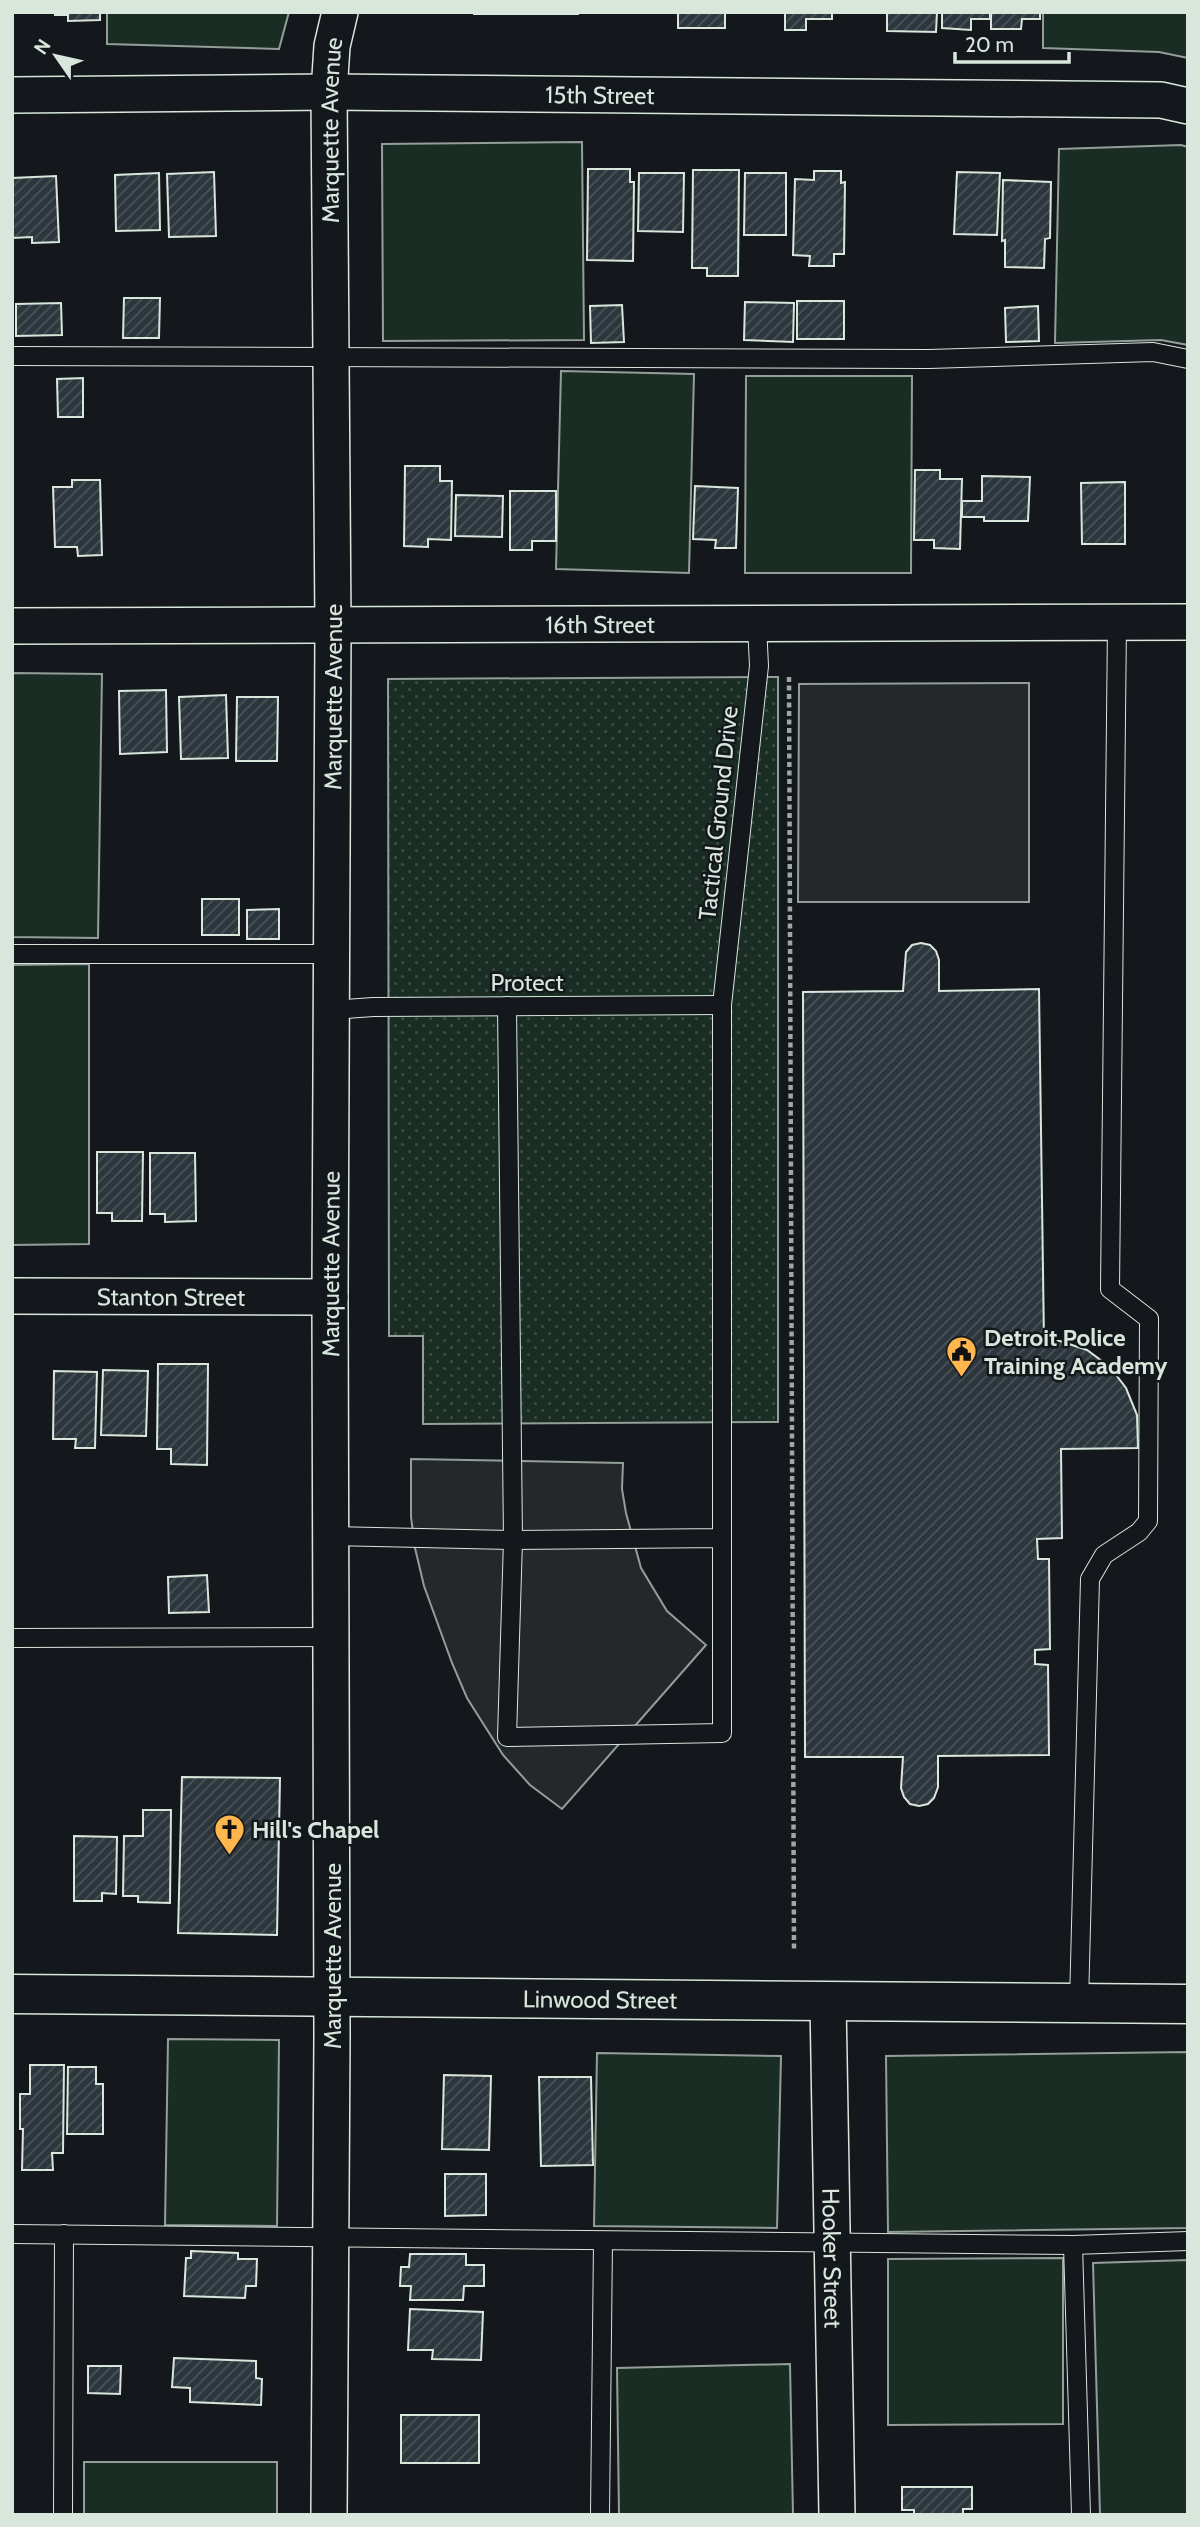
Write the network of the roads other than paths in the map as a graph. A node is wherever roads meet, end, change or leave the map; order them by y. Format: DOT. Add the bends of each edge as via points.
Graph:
graph roads {
  1 [pos="341,12"];
  2 [pos="329,92"];
  3 [pos="12,95"];
  4 [pos="1188,106"];
  5 [pos="12,356"];
  6 [pos="330,357"];
  7 [pos="1188,359"];
  8 [pos="1188,622"];
  9 [pos="1117,623"];
  10 [pos="757,625"];
  11 [pos="12,626"];
  12 [pos="333,627"];
  13 [pos="12,954"];
  14 [pos="332,954"];
  15 [pos="722,1005"];
  16 [pos="508,1006"];
  17 [pos="332,1010"];
  18 [pos="12,1296"];
  19 [pos="330,1297"];
  20 [pos="331,1536"];
  21 [pos="722,1538"];
  22 [pos="513,1540"];
  23 [pos="331,1637"];
  24 [pos="12,1638"];
  25 [pos="12,1994"];
  26 [pos="331,1997"];
  27 [pos="828,2001"];
  28 [pos="1079,2003"];
  29 [pos="1188,2004"];
  30 [pos="12,2234"];
  31 [pos="64,2234"];
  32 [pos="330,2237"];
  33 [pos="603,2241"];
  34 [pos="1188,2241"];
  35 [pos="832,2243"];
  36 [pos="1073,2245"];
  37 [pos="63,2515"];
  38 [pos="328,2515"];
  39 [pos="600,2515"];
  40 [pos="838,2515"];
  41 [pos="1081,2515"];
  1 -- 2 [label="street, Marquette Avenue" via="332,46"];
  2 -- 3 [label="street, 15th Street"];
  2 -- 4 [label="street, 15th Street" via="1161,100"];
  2 -- 6 [label="street, Marquette Avenue"];
  5 -- 6 [label="lane"];
  6 -- 7 [label="lane" via="929,359 1153,352"];
  6 -- 12 [label="street, Marquette Avenue"];
  8 -- 9 [label="street, 16th Street"];
  9 -- 10 [label="street, 16th Street"];
  9 -- 28 [label="lane" via="1110,1289 1149,1319 1148,1521 1104,1555 1090,1579"];
  10 -- 12 [label="street, 16th Street"];
  10 -- 15 [label="lane, Tactical Ground Drive" via="759,666"];
  11 -- 12 [label="street, 16th Street"];
  12 -- 14 [label="street, Marquette Avenue"];
  13 -- 14 [label="lane"];
  14 -- 17 [label="street, Marquette Avenue"];
  15 -- 16 [label="lane, Protect"];
  15 -- 21 [label="lane, Tactical Ground Drive"];
  16 -- 17 [label="lane, Protect"];
  16 -- 22 [label="lane"];
  17 -- 19 [label="street, Marquette Avenue"];
  18 -- 19 [label="street, Stanton Street"];
  19 -- 20 [label="street, Marquette Avenue"];
  20 -- 22 [label="lane"];
  20 -- 23 [label="street, Marquette Avenue"];
  21 -- 22 [label="lane"];
  21 -- 22 [label="lane, Tactical Ground Drive" via="722,1733 507,1737"];
  23 -- 24 [label="lane"];
  23 -- 26 [label="street, Marquette Avenue"];
  25 -- 26 [label="street, Linwood Street"];
  26 -- 27 [label="street, Linwood Street"];
  26 -- 32 [label="street, Marquette Avenue"];
  27 -- 28 [label="street, Linwood Street"];
  27 -- 35 [label="street, Hooker Street"];
  28 -- 29 [label="street, Linwood Street"];
  30 -- 31 [label="lane"];
  31 -- 32 [label="lane"];
  31 -- 37 [label="lane"];
  32 -- 33 [label="lane"];
  32 -- 38 [label="street, Marquette Avenue"];
  33 -- 35 [label="lane"];
  33 -- 39 [label="lane"];
  34 -- 36 [label="lane"];
  35 -- 36 [label="lane"];
  35 -- 40 [label="street, Hooker Street"];
  36 -- 41 [label="lane"];
}
